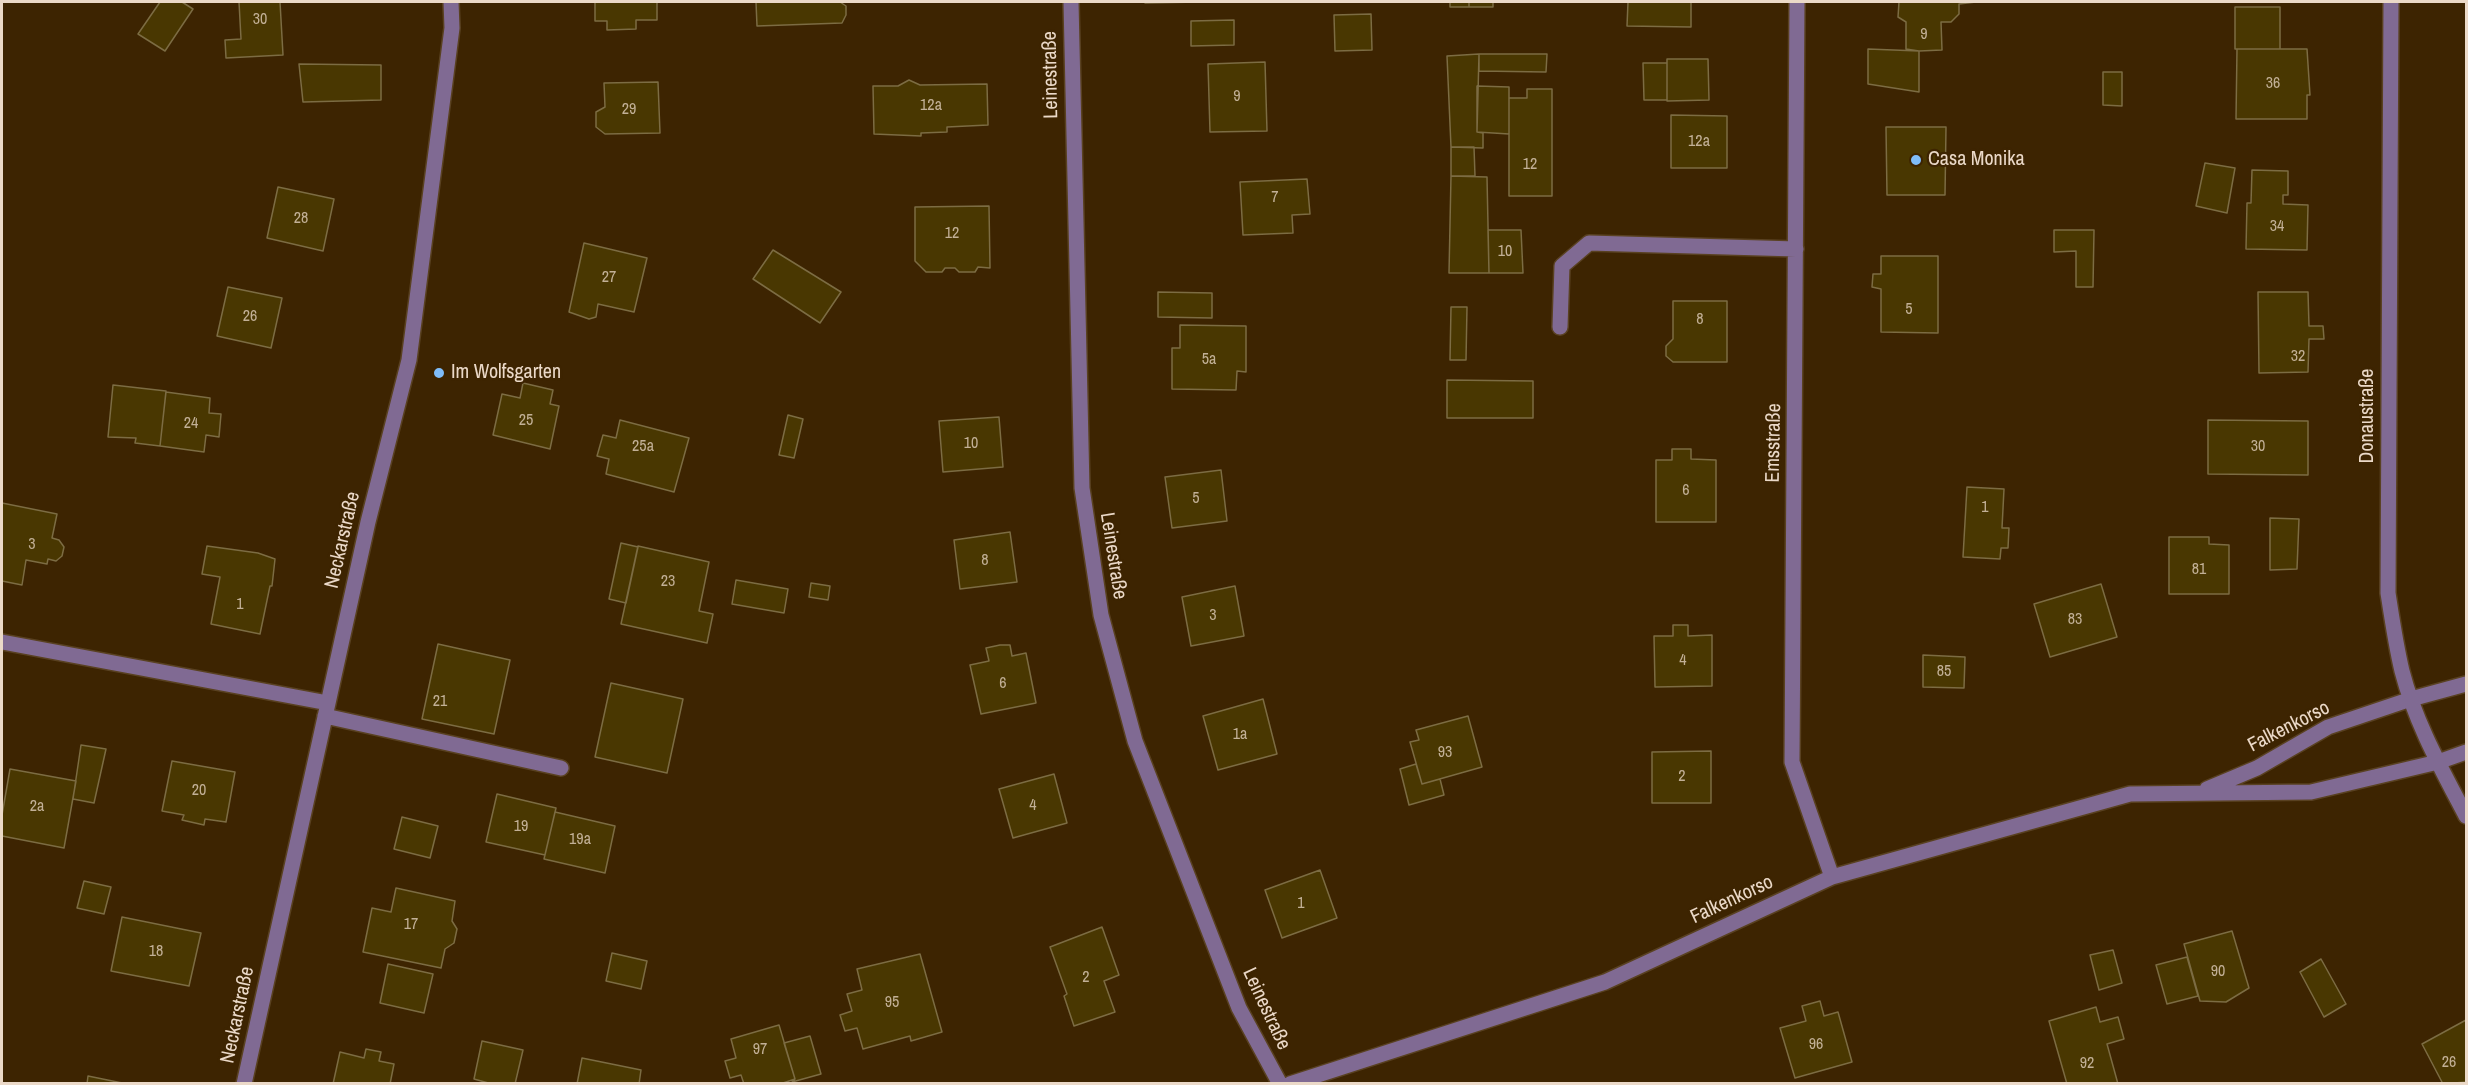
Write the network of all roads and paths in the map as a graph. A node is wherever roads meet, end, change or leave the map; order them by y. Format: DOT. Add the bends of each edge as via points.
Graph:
graph roads {
  1 [pos="451,2"];
  2 [pos="1071,2"];
  3 [pos="1797,2"];
  4 [pos="2391,2"];
  5 [pos="1796,249"];
  6 [pos="1560,327"];
  7 [pos="2,642"];
  8 [pos="2466,684"];
  9 [pos="2411,699"];
  10 [pos="327,710"];
  11 [pos="2466,752"];
  12 [pos="2438,762"];
  13 [pos="561,768"];
  14 [pos="2201,791"];
  15 [pos="2466,816"];
  16 [pos="1832,877"];
  17 [pos="244,1083"];
  18 [pos="1280,1083"];
  19 [pos="1290,1083"];
  1 -- 10 [label="street, Neckarstraße" via="452,28 409,360"];
  2 -- 18 [label="street, Leinestraße" via="1082,489 1101,615 1135,741 1239,1008"];
  3 -- 5 [label="street, Emsstraße"];
  4 -- 9 [label="street, Donaustraße" via="2388,593"];
  5 -- 6 [label="street" via="1589,243 1562,266"];
  5 -- 16 [label="street, Emsstraße" via="1792,762"];
  7 -- 10 [label="street"];
  8 -- 9 [label="street, Falkenkorso"];
  9 -- 12 [label="street, Donaustraße"];
  9 -- 14 [label="street, Falkenkorso" via="2328,727 2257,768"];
  10 -- 13 [label="street"];
  10 -- 17 [label="street, Neckarstraße"];
  11 -- 12 [label="street, Falkenkorso"];
  12 -- 14 [label="street, Falkenkorso" via="2311,792"];
  12 -- 15 [label="street, Donaustraße"];
  14 -- 16 [label="street, Falkenkorso" via="2130,794"];
  16 -- 19 [label="street, Falkenkorso" via="1605,982"];
}
